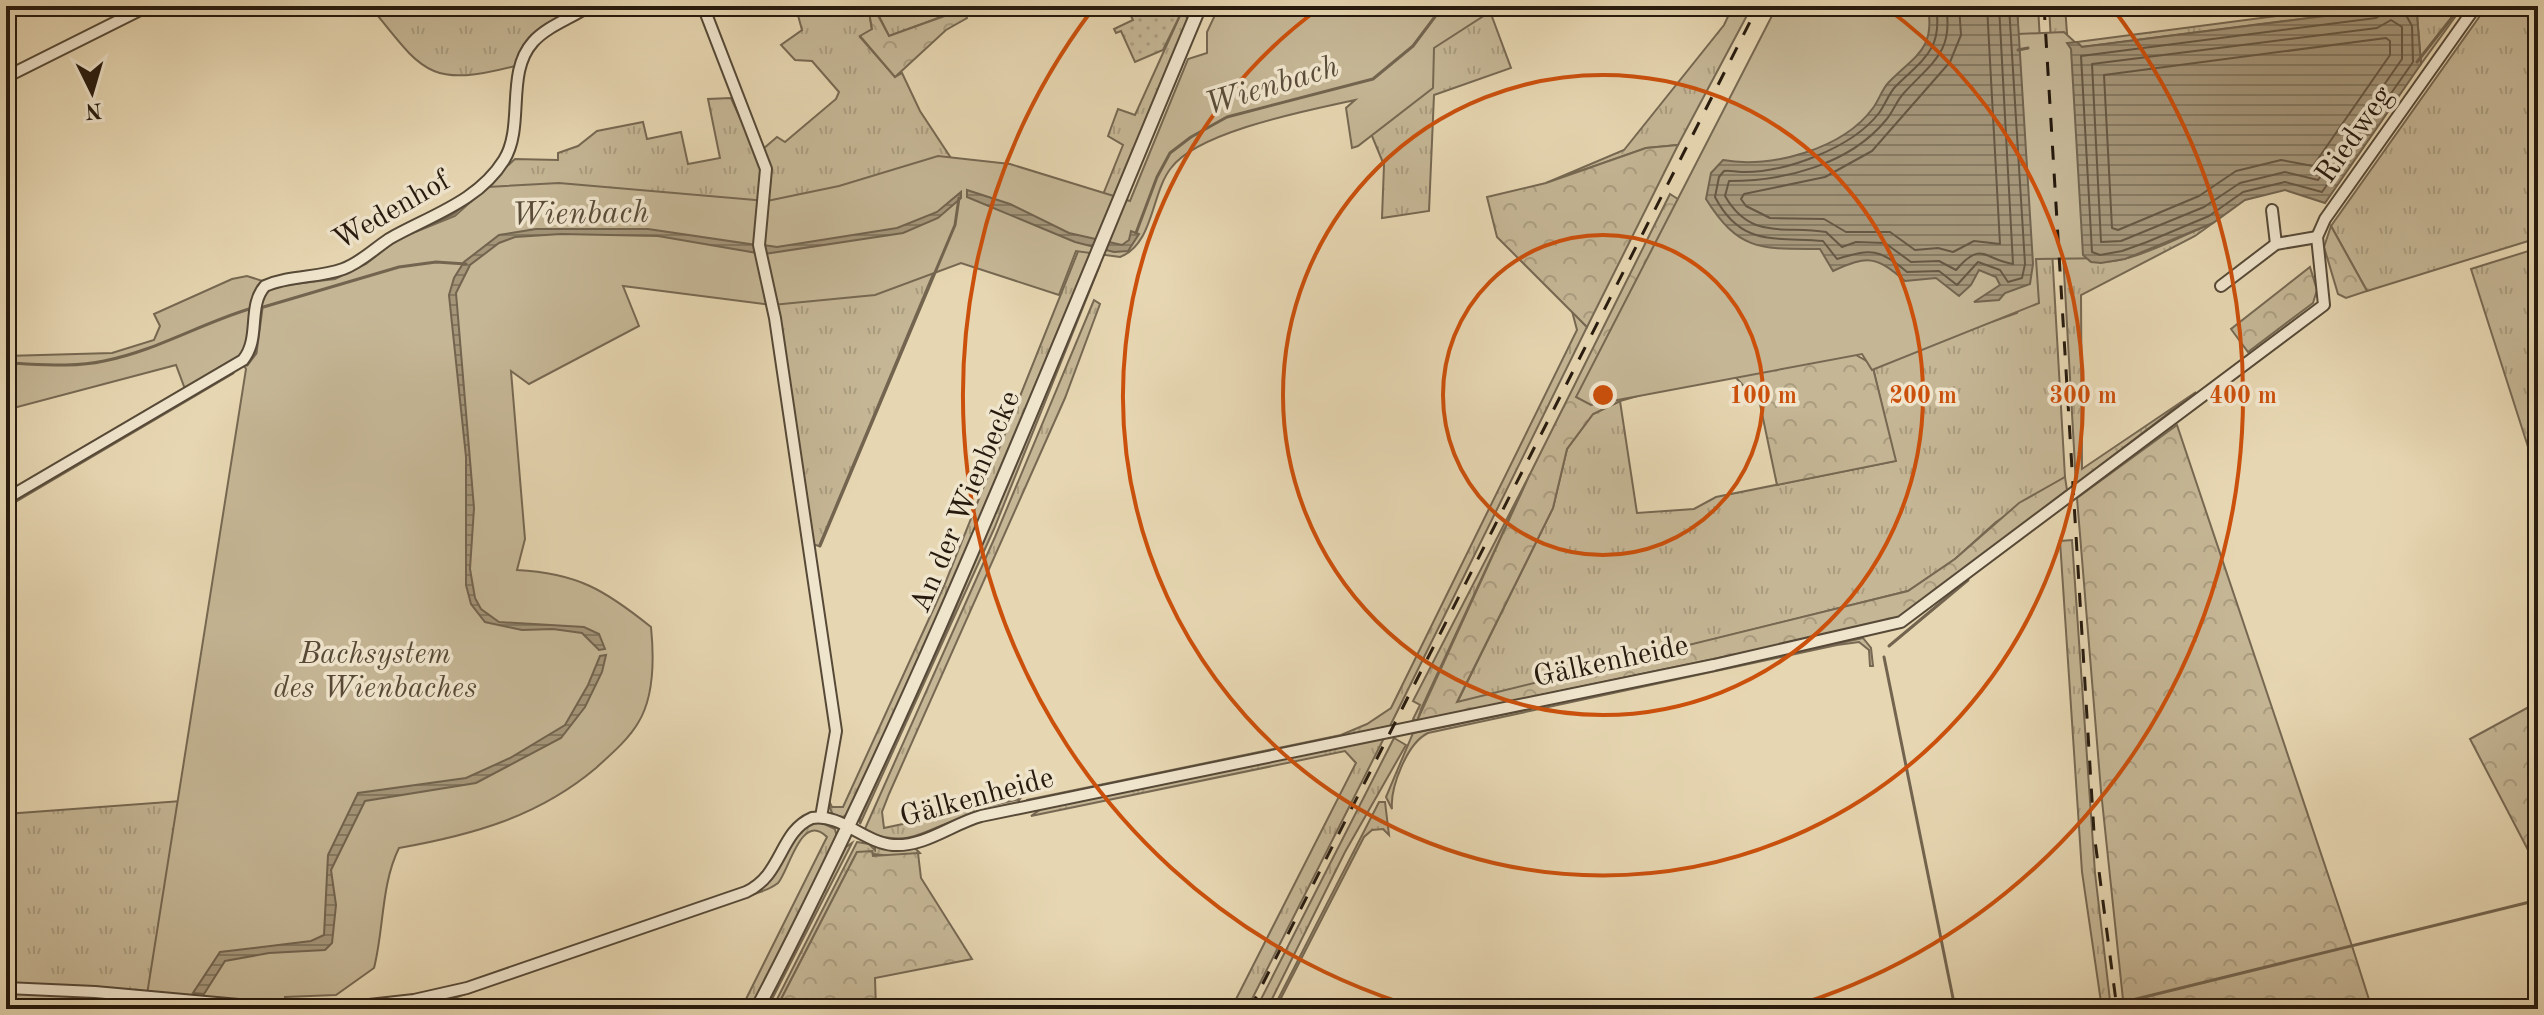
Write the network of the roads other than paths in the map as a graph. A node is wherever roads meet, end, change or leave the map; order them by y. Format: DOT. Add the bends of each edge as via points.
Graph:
graph roads {
  1 [pos="148,6"];
  2 [pos="589,6"];
  3 [pos="703,6"];
  4 [pos="1200,6"];
  5 [pos="2476,6"];
  6 [pos="6,77"];
  7 [pos="2272,210"];
  8 [pos="2317,237"];
  9 [pos="2276,244"];
  10 [pos="2221,286"];
  11 [pos="6,499"];
  12 [pos="821,817"];
  13 [pos="849,829"];
  14 [pos="6,988"];
  15 [pos="285,1009"];
  16 [pos="333,1009"];
  17 [pos="757,1009"];
  1 -- 6 [label="street"];
  2 -- 11 [label="street, Wedenhof" via="528,48 509,151 474,191 351,265 265,286 259,292 253,344 243,360"];
  3 -- 12 [label="street" via="766,169 761,258 775,318 835,719 835,749"];
  4 -- 13 [label="street, An der Wienbecke" via="956,595"];
  5 -- 8 [label="street, Riedweg"];
  7 -- 9 [label="street"];
  8 -- 9 [label="street"];
  8 -- 13 [label="street, Gälkenheide" via="2324,305 1901,622 981,816 904,845 878,842"];
  9 -- 10 [label="street"];
  12 -- 13 [label="street, Gälkenheide"];
  12 -- 16 [label="street" via="796,829 771,874 746,892 467,988"];
  13 -- 17 [label="street, An der Wienbecke"];
  14 -- 15 [label="street"];
}
